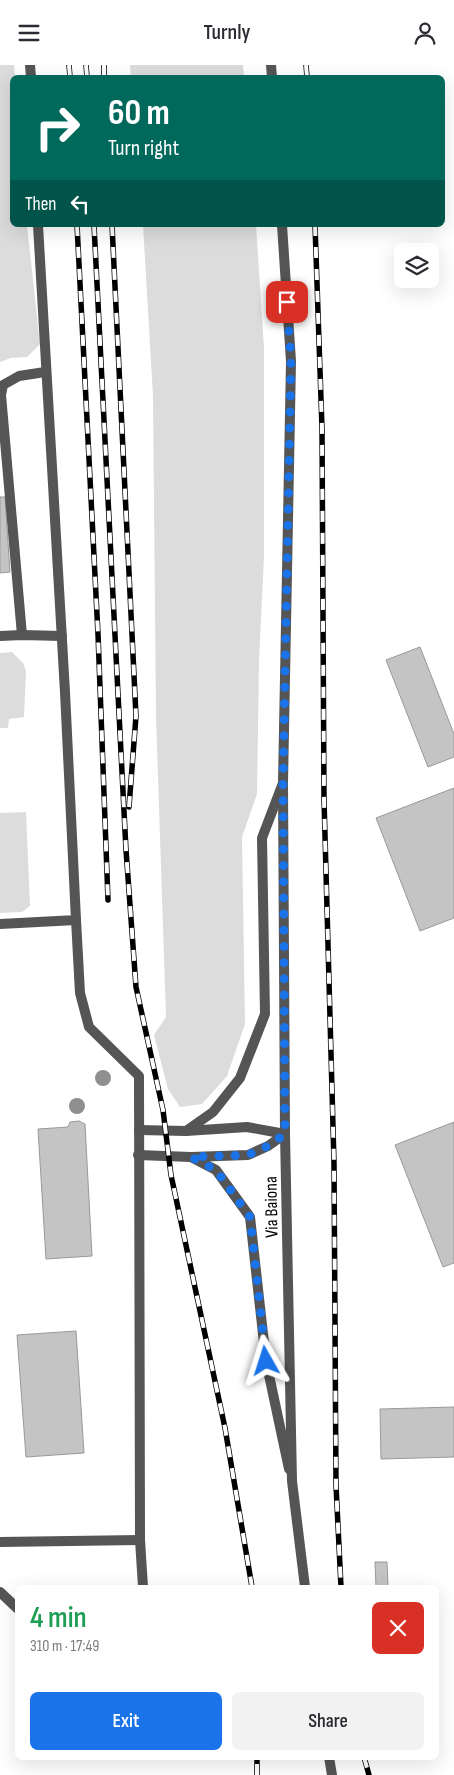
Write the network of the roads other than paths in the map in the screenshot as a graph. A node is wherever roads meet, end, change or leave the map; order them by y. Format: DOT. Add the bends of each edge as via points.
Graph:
graph roads {
  1 [pos="38,227"];
  2 [pos="282,227"];
  3 [pos="45,372"];
  4 [pos="22,635"];
  5 [pos="62,636"];
  6 [pos="0,637"];
  7 [pos="283,783"];
  8 [pos="76,920"];
  9 [pos="0,924"];
  10 [pos="139,1130"];
  11 [pos="186,1131"];
  12 [pos="285,1134"];
  13 [pos="138,1155"];
  14 [pos="191,1157"];
  15 [pos="292,1481"];
  16 [pos="140,1540"];
  17 [pos="0,1542"];
  18 [pos="143,1585"];
  19 [pos="304,1585"];
  20 [pos="0,1591"];
  21 [pos="15,1606"];
  22 [pos="330,1760"];
  23 [pos="332,1775"];
  1 -- 3 [label="street"];
  2 -- 7 [label="street, Via Baiona" via="291,361"];
  3 -- 4 [label="street" via="19,376 3,385 0,395"];
  3 -- 5 [label="street"];
  4 -- 5 [label="street"];
  4 -- 6 [label="street"];
  5 -- 8 [label="street"];
  7 -- 11 [label="street" via="262,838 265,1014 240,1078 213,1112"];
  7 -- 12 [label="street, Via Baiona"];
  8 -- 9 [label="street"];
  8 -- 10 [label="street" via="80,993 90,1027 139,1076"];
  10 -- 11 [label="street"];
  10 -- 13 [label="street"];
  11 -- 12 [label="street" via="247,1127"];
  12 -- 14 [label="street" via="248,1155"];
  12 -- 15 [label="street, Via Baiona"];
  13 -- 14 [label="street"];
  13 -- 16 [label="street"];
  14 -- 15 [label="street" via="216,1170 250,1217 266,1361"];
  15 -- 19 [label="street, Via Baiona"];
  16 -- 17 [label="street"];
  16 -- 18 [label="street"];
  20 -- 21 [label="street"];
  22 -- 23 [label="street"];
}
